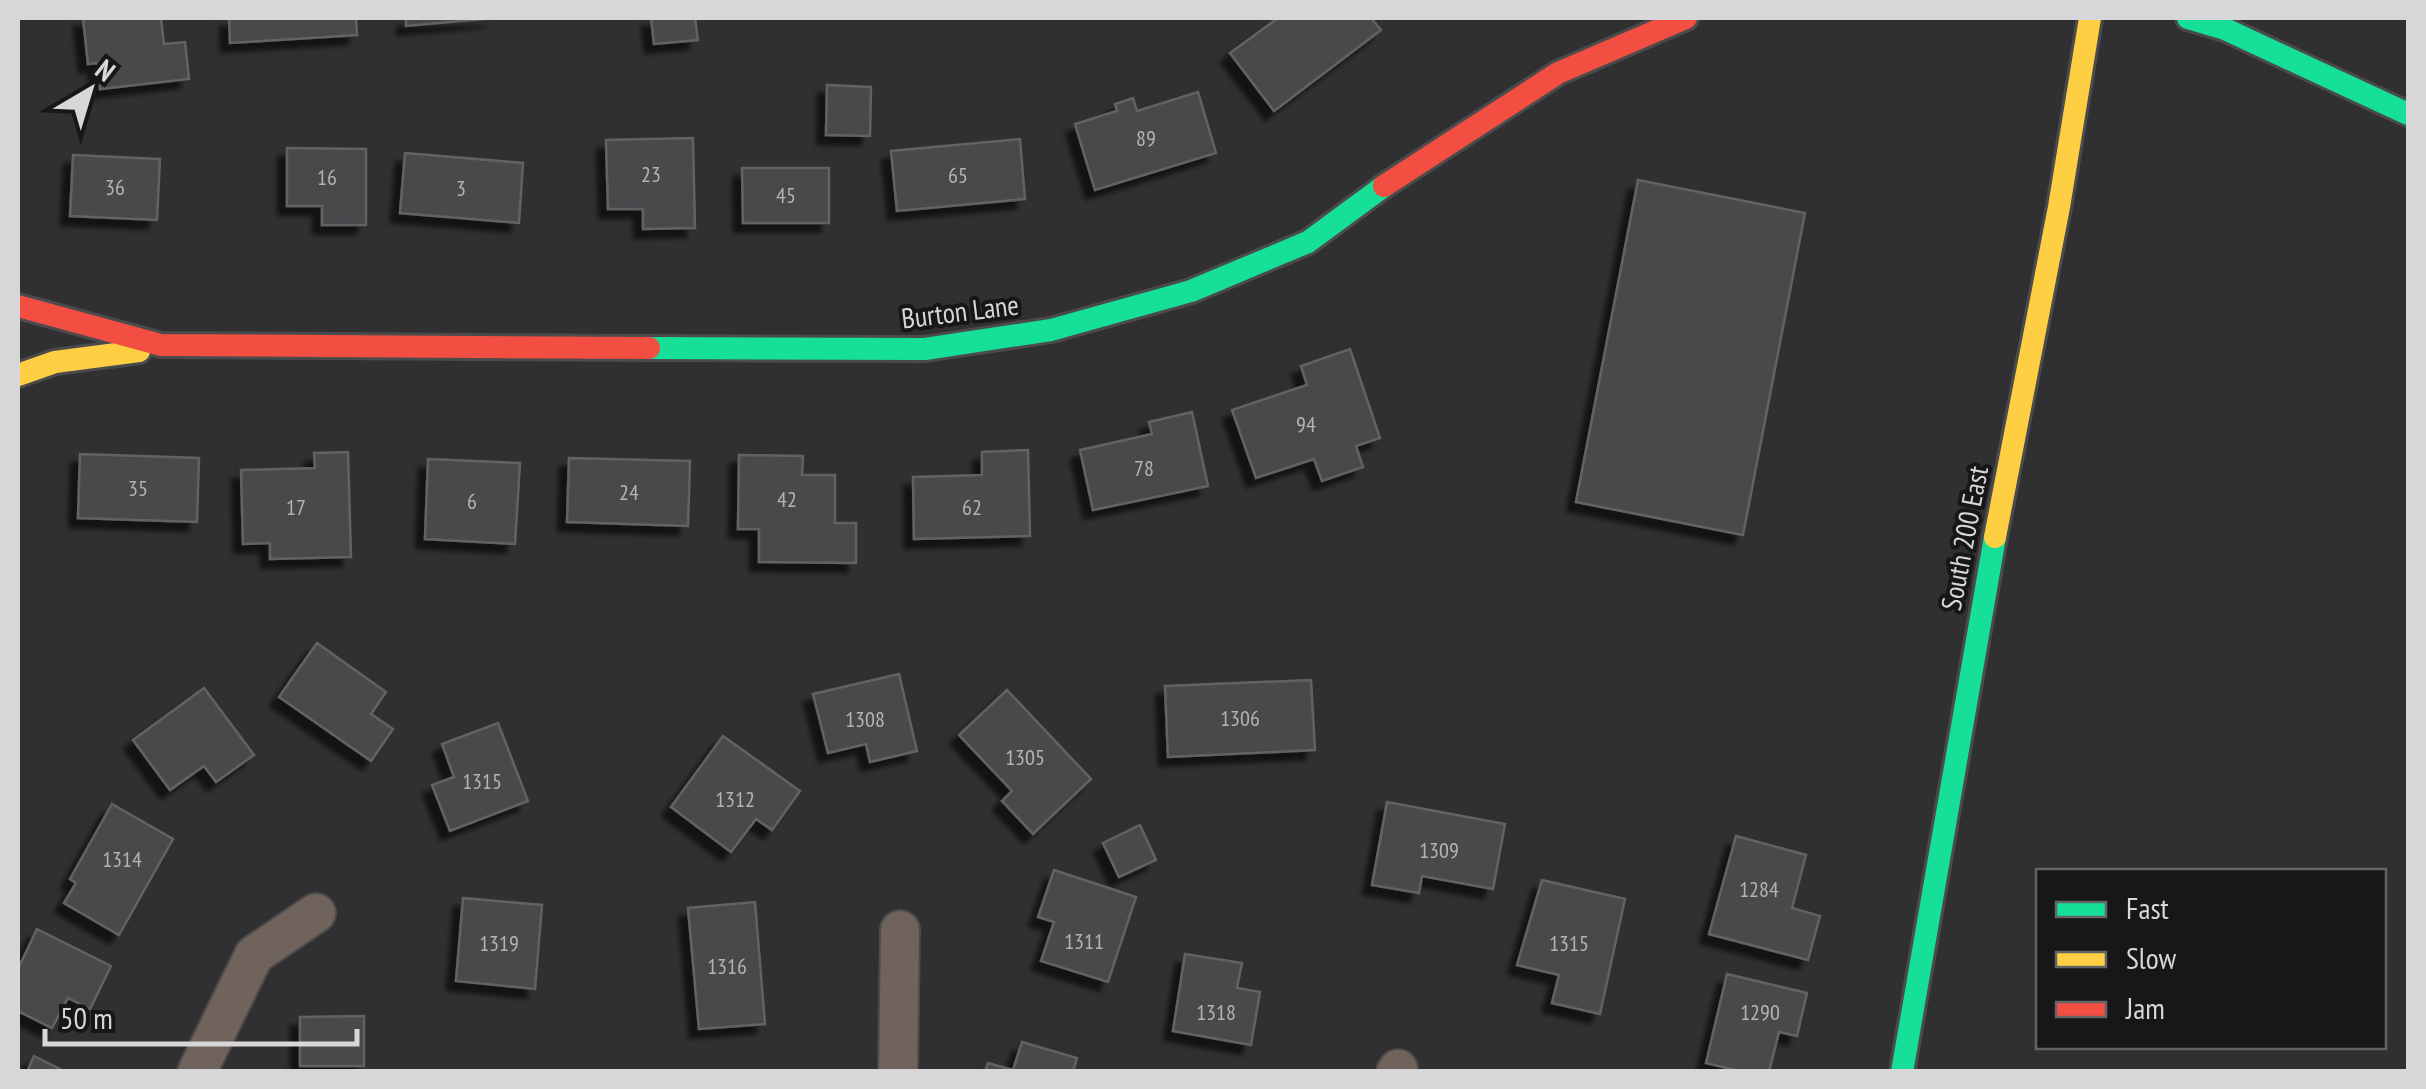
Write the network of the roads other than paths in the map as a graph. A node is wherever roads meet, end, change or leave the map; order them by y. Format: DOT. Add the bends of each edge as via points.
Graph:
graph roads {
  1 [pos="1686,18"];
  2 [pos="2090,18"];
  3 [pos="2188,18"];
  4 [pos="2408,114"];
  5 [pos="18,306"];
  6 [pos="161,345"];
  7 [pos="18,375"];
  8 [pos="316,913"];
  9 [pos="900,930"];
  10 [pos="196,1072"];
  11 [pos="898,1072"];
  12 [pos="1902,1072"];
  1 -- 6 [label="street, Burton Lane" via="1558,73 1433,151 1308,242 1191,291 1051,330 925,349"];
  2 -- 12 [label="street, South 200 East"];
  3 -- 4 [label="street"];
  5 -- 6 [label="street, Burton Lane"];
  6 -- 7 [label="street, Burton Lane" via="113,358 55,362"];
  8 -- 10 [label="street" via="254,955"];
  9 -- 11 [label="street"];
}
